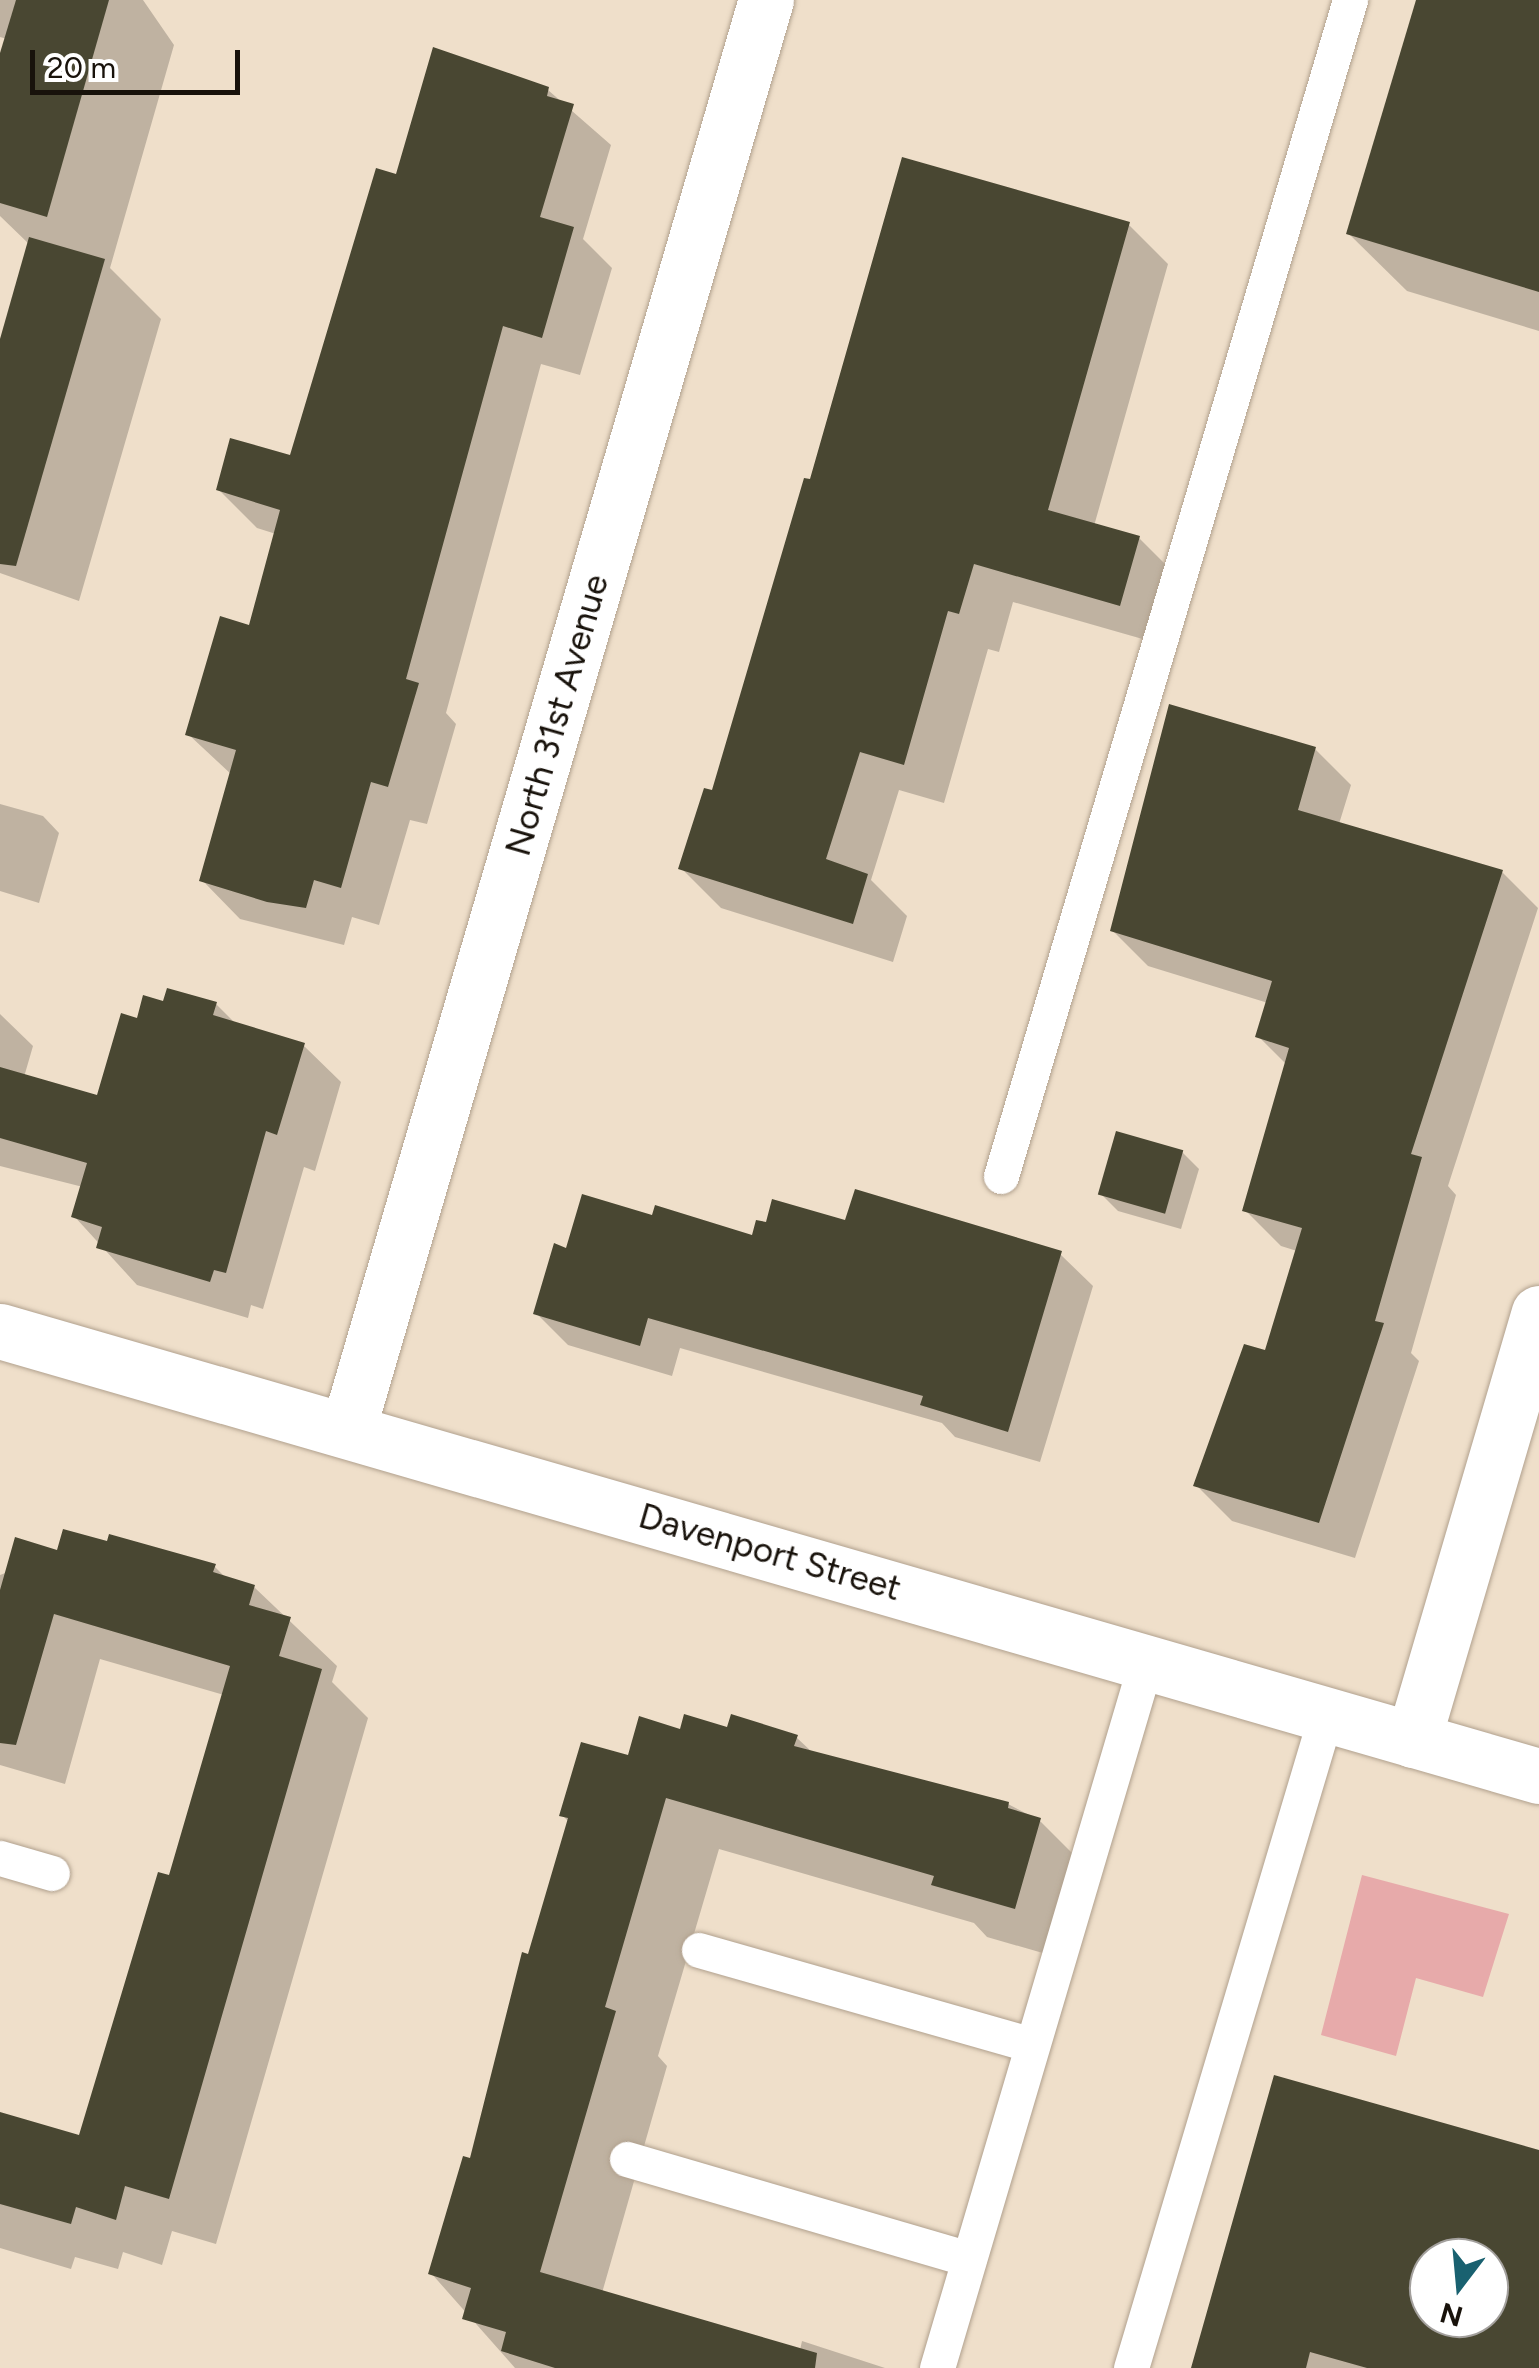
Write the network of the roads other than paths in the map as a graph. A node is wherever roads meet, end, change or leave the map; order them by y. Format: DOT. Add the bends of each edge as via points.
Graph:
graph roads {
  1 [pos="766,0"];
  2 [pos="1350,0"];
  3 [pos="1001,1176"];
  4 [pos="1539,1313"];
  5 [pos="0,1331"];
  6 [pos="348,1430"];
  7 [pos="1146,1662"];
  8 [pos="1326,1715"];
  9 [pos="1413,1740"];
  10 [pos="1539,1776"];
  11 [pos="0,1858"];
  12 [pos="52,1873"];
  13 [pos="699,1950"];
  14 [pos="1032,2045"];
  15 [pos="628,2158"];
  16 [pos="969,2259"];
  17 [pos="937,2368"];
  18 [pos="1131,2368"];
  1 -- 6 [label="street, North 31st Avenue"];
  2 -- 3 [label="lane"];
  4 -- 9 [label="street"];
  5 -- 6 [label="street, Davenport Street"];
  6 -- 7 [label="street, Davenport Street"];
  7 -- 8 [label="street, Davenport Street"];
  7 -- 14 [label="lane"];
  8 -- 9 [label="street, Davenport Street"];
  8 -- 18 [label="lane"];
  9 -- 10 [label="street, Davenport Street"];
  11 -- 12 [label="lane"];
  13 -- 14 [label="lane"];
  14 -- 16 [label="lane"];
  15 -- 16 [label="lane"];
  16 -- 17 [label="lane"];
}
